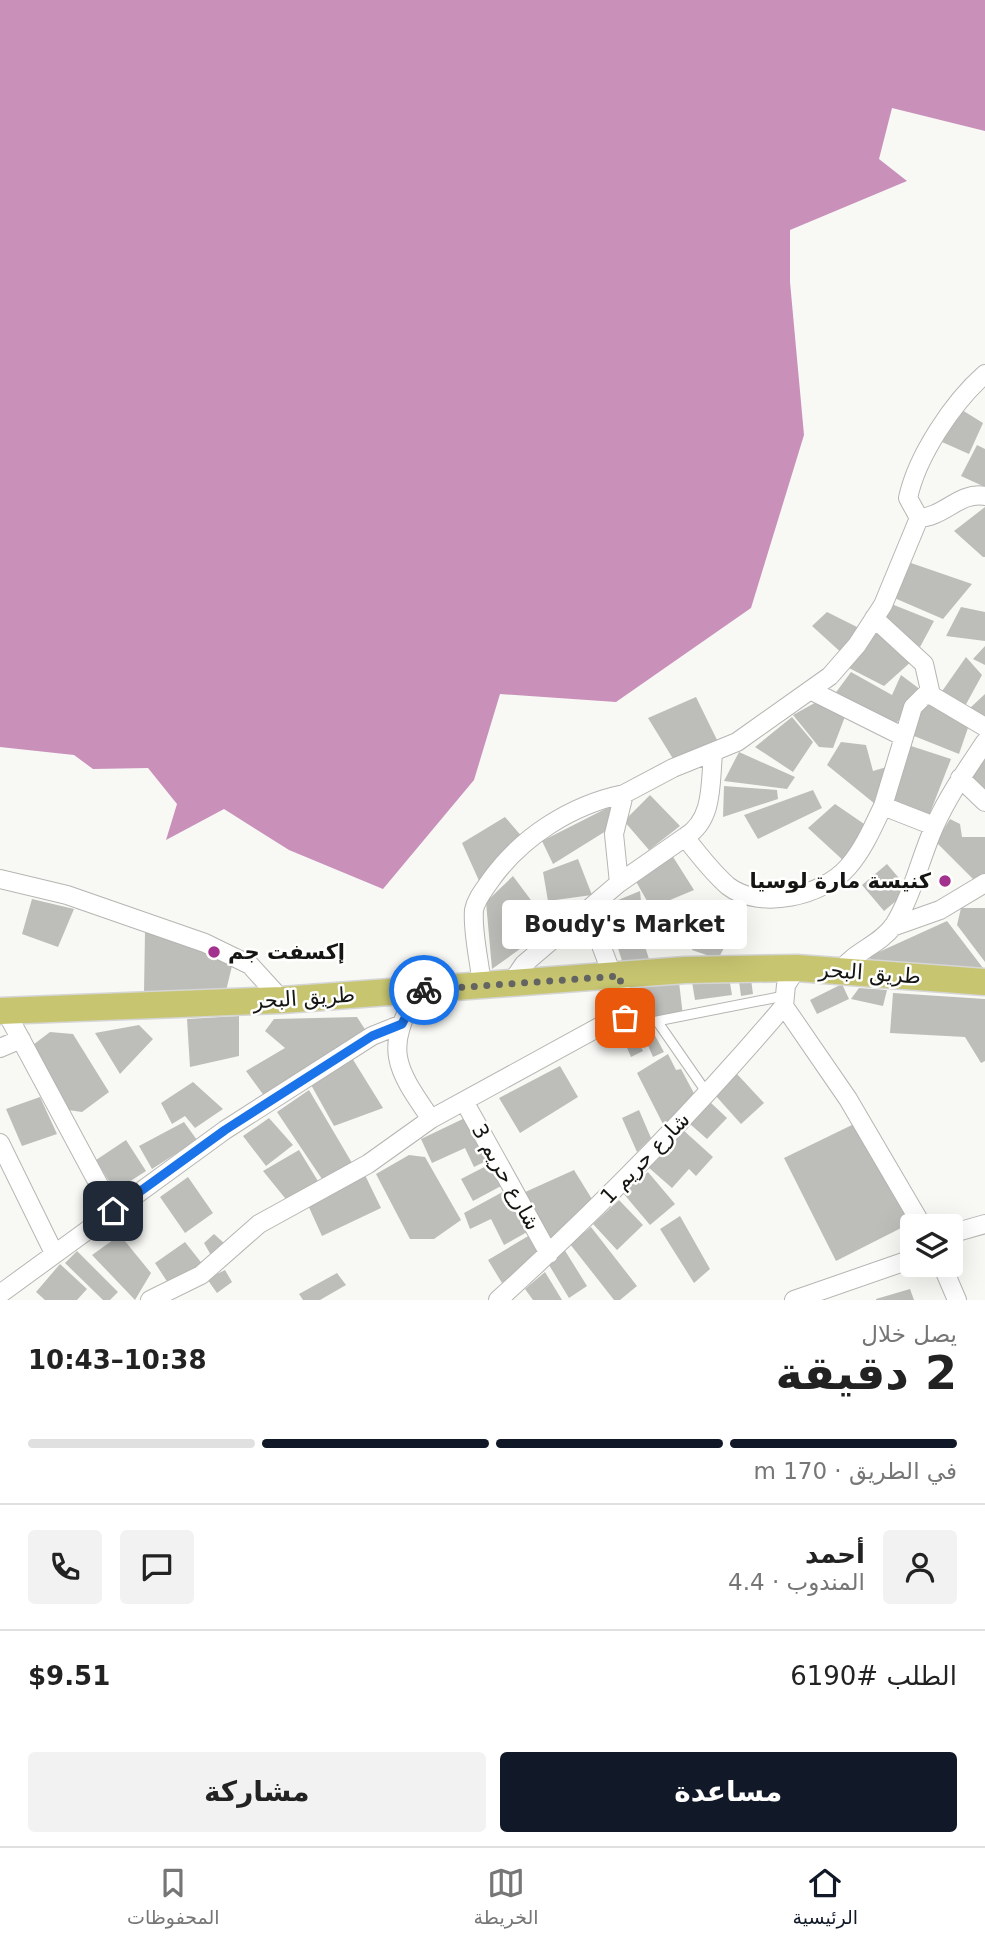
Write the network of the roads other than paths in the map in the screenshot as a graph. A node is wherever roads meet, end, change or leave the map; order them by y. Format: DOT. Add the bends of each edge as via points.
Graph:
graph roads {
  1 [pos="985,374"];
  2 [pos="985,496"];
  3 [pos="919,518"];
  4 [pos="874,618"];
  5 [pos="810,690"];
  6 [pos="931,695"];
  7 [pos="985,727"];
  8 [pos="904,737"];
  9 [pos="985,742"];
  10 [pos="713,754"];
  11 [pos="960,778"];
  12 [pos="624,794"];
  13 [pos="985,802"];
  14 [pos="883,806"];
  15 [pos="934,826"];
  16 [pos="685,837"];
  17 [pos="0,879"];
  18 [pos="619,883"];
  19 [pos="985,883"];
  20 [pos="588,911"];
  21 [pos="892,927"];
  22 [pos="797,968"];
  23 [pos="841,970"];
  24 [pos="616,976"];
  25 [pos="985,982"];
  26 [pos="511,983"];
  27 [pos="482,986"];
  28 [pos="419,990"];
  29 [pos="282,1000"];
  30 [pos="784,1001"];
  31 [pos="3,1010"];
  32 [pos="613,1016"];
  33 [pos="657,1021"];
  34 [pos="402,1024"];
  35 [pos="22,1039"];
  36 [pos="0,1048"];
  37 [pos="707,1093"];
  38 [pos="464,1101"];
  39 [pos="431,1119"];
  40 [pos="0,1143"];
  41 [pos="113,1211"];
  42 [pos="915,1214"];
  43 [pos="985,1224"];
  44 [pos="963,1230"];
  45 [pos="54,1253"];
  46 [pos="549,1254"];
  47 [pos="900,1263"];
  48 [pos="24,1276"];
  49 [pos="947,1277"];
  50 [pos="0,1294"];
  51 [pos="13,1300"];
  52 [pos="150,1300"];
  53 [pos="498,1300"];
  54 [pos="794,1300"];
  55 [pos="957,1300"];
  1 -- 3 [label="street" via="954,405 926,454 908,498"];
  2 -- 3 [label="street" via="972,495"];
  3 -- 4 [label="street"];
  4 -- 5 [label="street" via="837,670"];
  4 -- 6 [label="street" via="924,664"];
  5 -- 8 [label="street"];
  5 -- 10 [label="street"];
  6 -- 7 [label="street"];
  6 -- 8 [label="street" via="916,702"];
  8 -- 14 [label="street"];
  9 -- 11 [label="street"];
  10 -- 12 [label="street" via="684,763"];
  10 -- 16 [label="street" via="707,810 697,829"];
  11 -- 13 [label="street"];
  11 -- 15 [label="street"];
  12 -- 18 [label="street" via="614,834"];
  12 -- 27 [label="street" via="557,820 495,874 474,910"];
  14 -- 15 [label="street"];
  14 -- 16 [label="street" via="861,849 839,876 824,886 777,898 755,897 728,886"];
  15 -- 21 [label="street" via="914,884"];
  16 -- 18 [label="street"];
  17 -- 29 [label="street" via="67,895 205,943 250,965"];
  18 -- 20 [label="street"];
  19 -- 21 [label="street" via="940,910"];
  20 -- 24 [label="street"];
  20 -- 26 [label="street" via="524,964"];
  21 -- 23 [label="street"];
  22 -- 23 [label="main road, طريق البحر"];
  22 -- 24 [label="main road, طريق البحر"];
  22 -- 30 [label="street, شارع حريم 1"];
  23 -- 25 [label="main road, طريق البحر"];
  24 -- 26 [label="main road, طريق البحر"];
  24 -- 32 [label="street" via="622,998"];
  26 -- 27 [label="main road, طريق البحر"];
  27 -- 28 [label="main road, طريق البحر"];
  28 -- 29 [label="main road, طريق البحر"];
  28 -- 34 [label="street"];
  29 -- 31 [label="main road, طريق البحر"];
  30 -- 33 [label="lane"];
  30 -- 37 [label="street, شارع حريم 1"];
  30 -- 42 [label="street"];
  31 -- 35 [label="street"];
  32 -- 33 [label="lane" via="641,1024"];
  32 -- 38 [label="street"];
  33 -- 37 [label="lane"];
  34 -- 39 [label="street" via="399,1070"];
  34 -- 41 [label="street" via="372,1036 225,1130"];
  35 -- 36 [label="street"];
  35 -- 41 [label="street"];
  37 -- 46 [label="street, شارع حريم 1"];
  38 -- 39 [label="street"];
  38 -- 46 [label="street, شارع حريم 3"];
  39 -- 52 [label="street" via="368,1164 259,1224 201,1275"];
  40 -- 45 [label="street"];
  41 -- 45 [label="street"];
  43 -- 44 [label="street"];
  45 -- 48 [label="street"];
  46 -- 53 [label="street, شارع حريم 1"];
  47 -- 54 [label="street"];
  48 -- 50 [label="street"];
  48 -- 51 [label="street"];
  49 -- 55 [label="street"];
}
